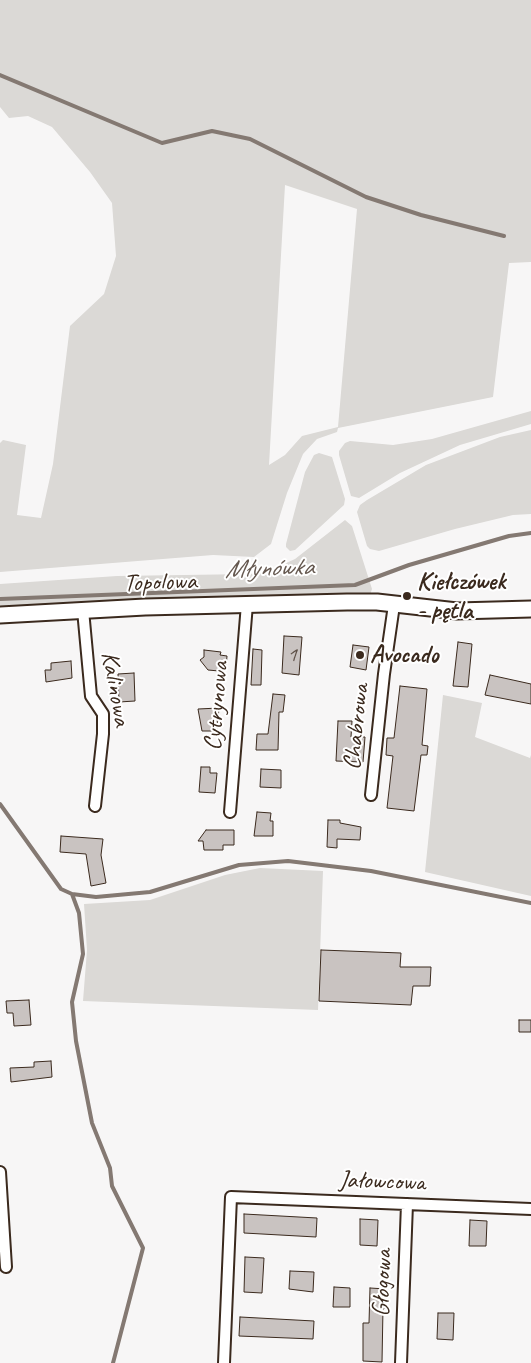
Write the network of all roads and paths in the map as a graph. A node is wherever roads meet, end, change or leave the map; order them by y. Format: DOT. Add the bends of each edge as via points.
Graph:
graph roads {
  1 [pos="247,604"];
  2 [pos="394,605"];
  3 [pos="531,609"];
  4 [pos="83,610"];
  5 [pos="0,615"];
  6 [pos="371,795"];
  7 [pos="95,806"];
  8 [pos="230,812"];
  9 [pos="0,1172"];
  10 [pos="407,1204"];
  11 [pos="531,1209"];
  12 [pos="6,1267"];
  13 [pos="224,1363"];
  14 [pos="401,1363"];
  1 -- 2 [label="street, Topolowa" via="361,602"];
  1 -- 4 [label="street, Topolowa"];
  1 -- 8 [label="street, Cytrynowa"];
  2 -- 3 [label="street, Topolowa" via="457,611"];
  2 -- 6 [label="street, Chabrowa"];
  4 -- 5 [label="street, Topolowa"];
  4 -- 7 [label="street, Kalinowa" via="91,696 103,714 104,734"];
  9 -- 12 [label="street"];
  10 -- 11 [label="street, Jałowcowa"];
  10 -- 13 [label="street, Jałowcowa" via="231,1197"];
  10 -- 14 [label="street, Głogowa"];
}
